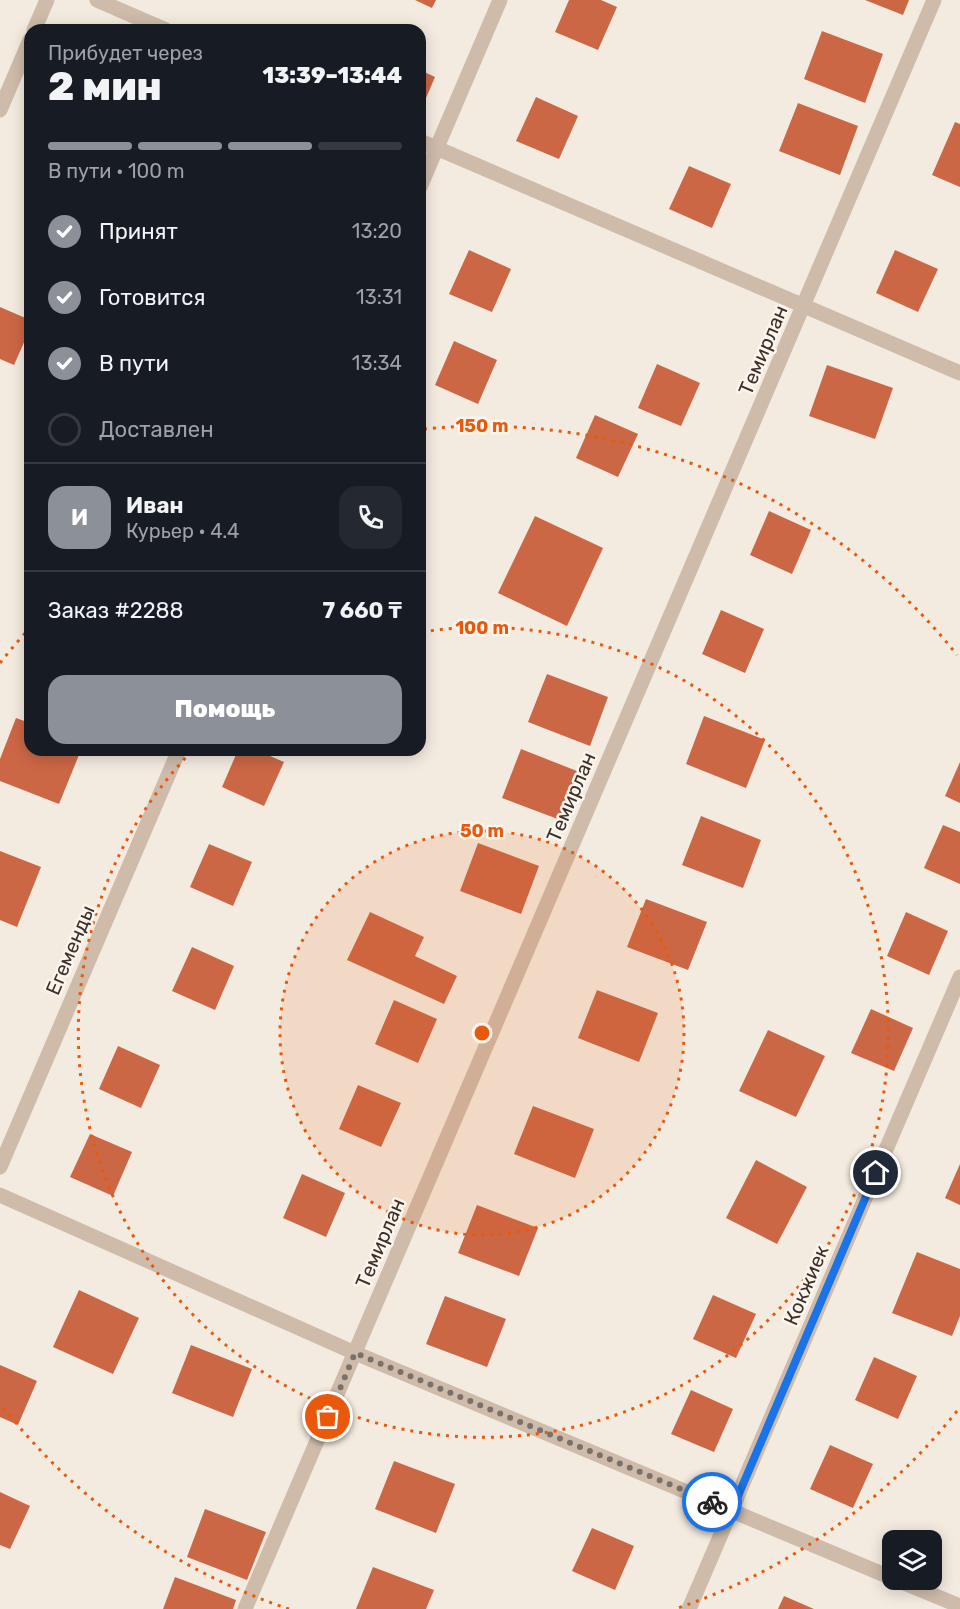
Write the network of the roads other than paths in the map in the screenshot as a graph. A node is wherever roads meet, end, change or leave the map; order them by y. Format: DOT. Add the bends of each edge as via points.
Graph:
graph roads {
  1 [pos="47,0"];
  2 [pos="97,0"];
  3 [pos="500,0"];
  4 [pos="934,0"];
  5 [pos="37,24"];
  6 [pos="152,24"];
  7 [pos="24,54"];
  8 [pos="0,110"];
  9 [pos="426,143"];
  10 [pos="437,148"];
  11 [pos="426,173"];
  12 [pos="805,306"];
  13 [pos="960,373"];
  14 [pos="176,756"];
  15 [pos="960,978"];
  16 [pos="0,1167"];
  17 [pos="0,1195"];
  18 [pos="355,1353"];
  19 [pos="732,1510"];
  20 [pos="882,1573"];
  21 [pos="921,1590"];
  22 [pos="960,1606"];
  23 [pos="245,1609"];
  24 [pos="688,1609"];
  1 -- 5 [label="street"];
  2 -- 6 [label="street"];
  3 -- 10 [label="street"];
  4 -- 12 [label="street, Темирлан"];
  7 -- 8 [label="street"];
  9 -- 10 [label="street"];
  10 -- 11 [label="street"];
  10 -- 12 [label="street"];
  12 -- 13 [label="street"];
  12 -- 18 [label="street, Темирлан"];
  14 -- 16 [label="street, Егеменды"];
  15 -- 19 [label="street, Кокжиек"];
  17 -- 18 [label="street"];
  18 -- 19 [label="street"];
  18 -- 23 [label="street, Темирлан"];
  19 -- 20 [label="street"];
  19 -- 24 [label="street, Кокжиек"];
  21 -- 22 [label="street"];
}
